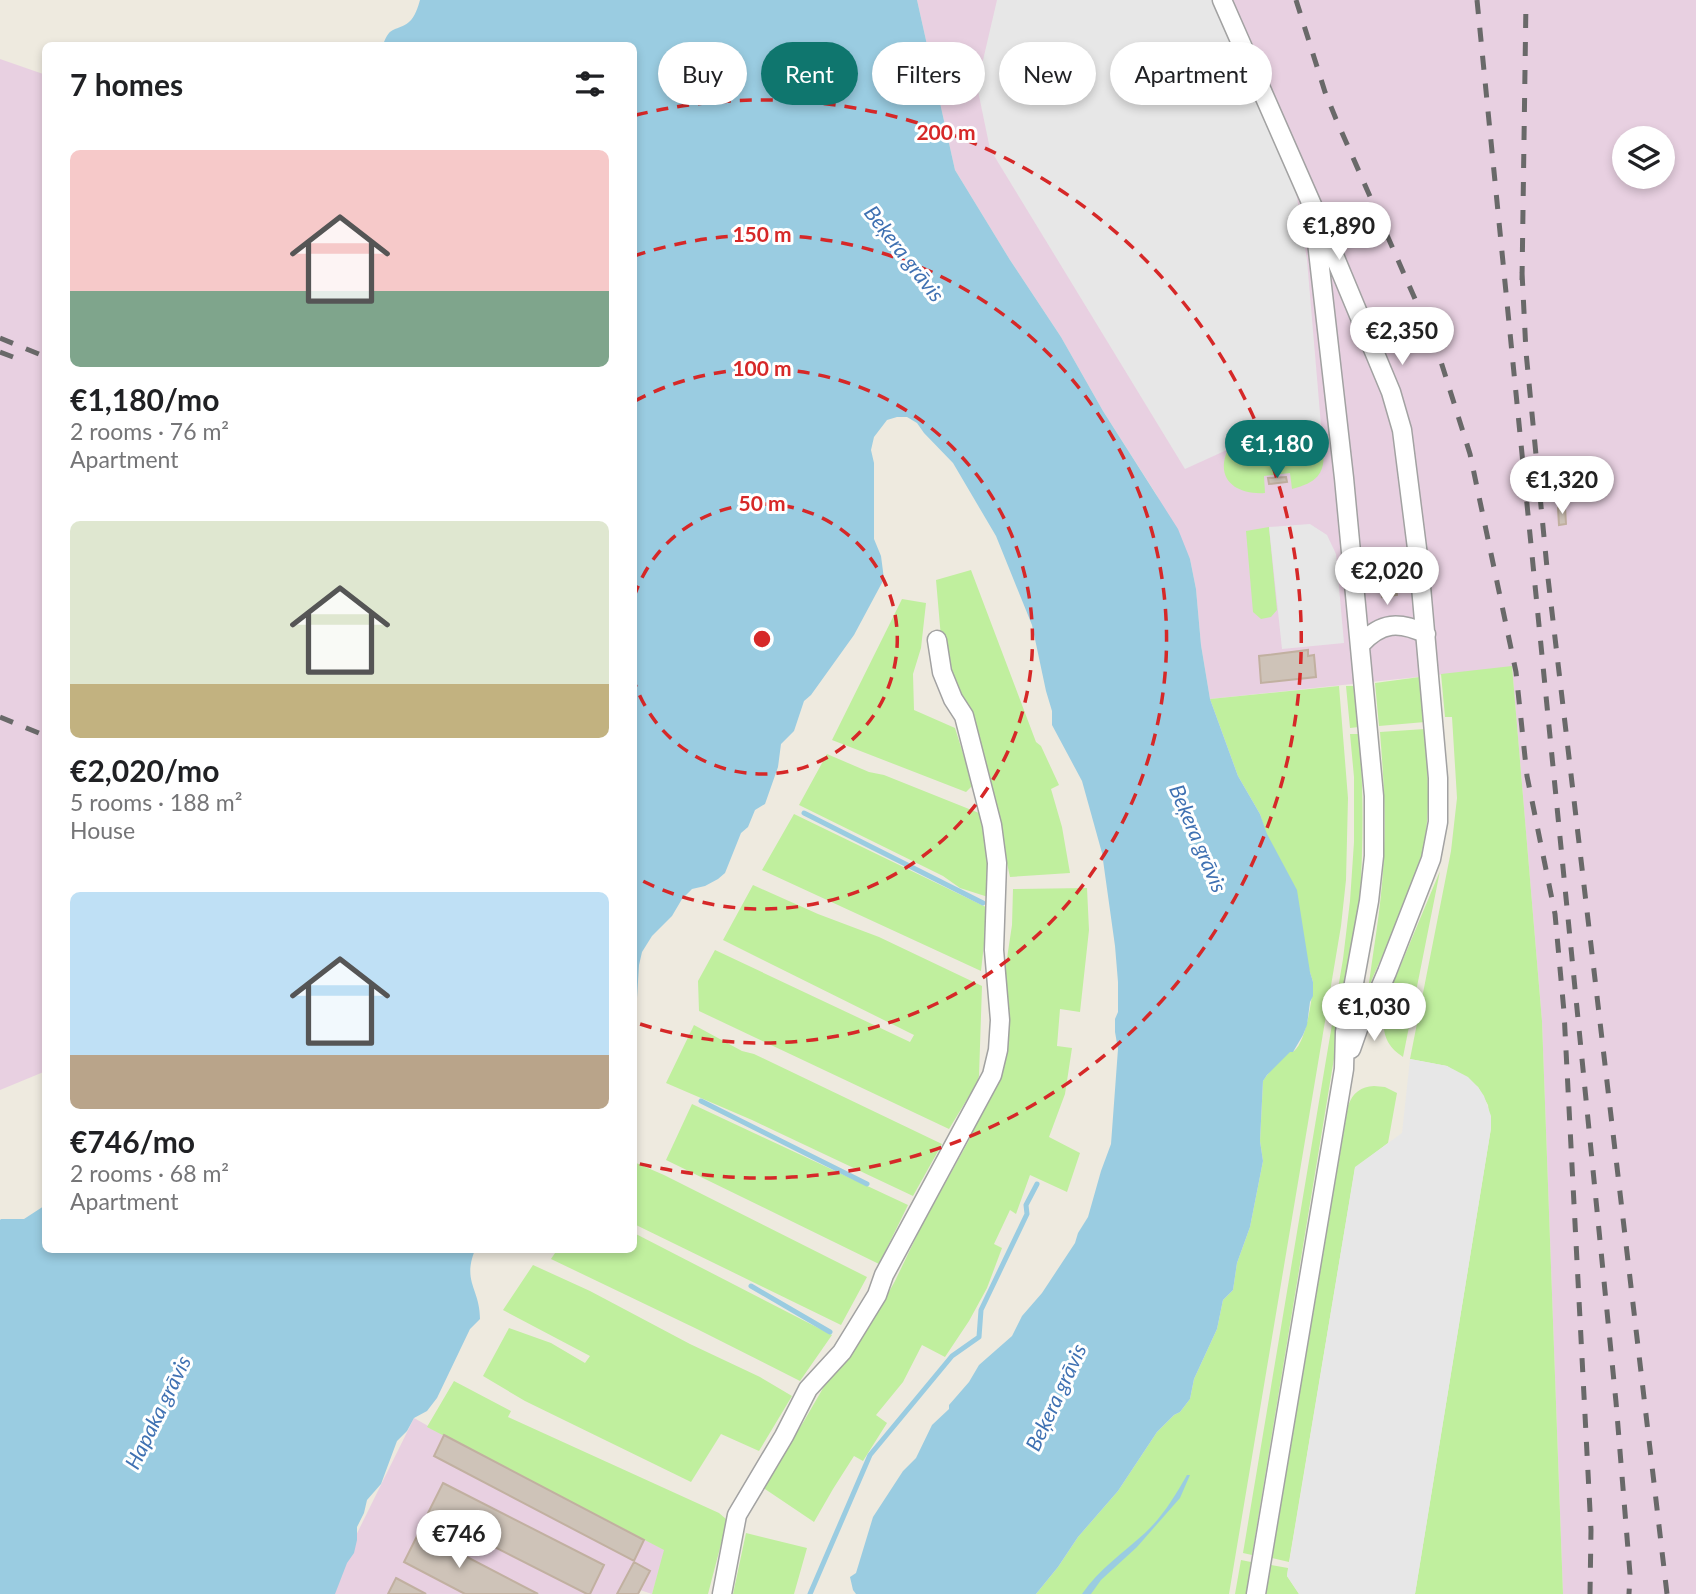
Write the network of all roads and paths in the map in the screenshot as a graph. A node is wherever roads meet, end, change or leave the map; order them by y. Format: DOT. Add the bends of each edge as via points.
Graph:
graph roads {
  1 [pos="1222,0"];
  2 [pos="1313,207"];
  3 [pos="1426,634"];
  4 [pos="937,640"];
  5 [pos="1361,644"];
  6 [pos="1344,1069"];
  7 [pos="722,1594"];
  8 [pos="1256,1594"];
  1 -- 2 [label="street"];
  2 -- 3 [label="street" via="1391,392 1402,430"];
  2 -- 5 [label="street"];
  3 -- 5 [label="street" via="1398,625 1378,629"];
  3 -- 6 [label="street" via="1438,778 1438,821 1431,859"];
  4 -- 7 [label="street" via="942,672 964,716 992,825 997,863 998,1050 992,1075 877,1295 842,1352 808,1389 737,1515"];
  5 -- 6 [label="street" via="1374,796 1374,856 1345,1032"];
  6 -- 8 [label="street"];
}
